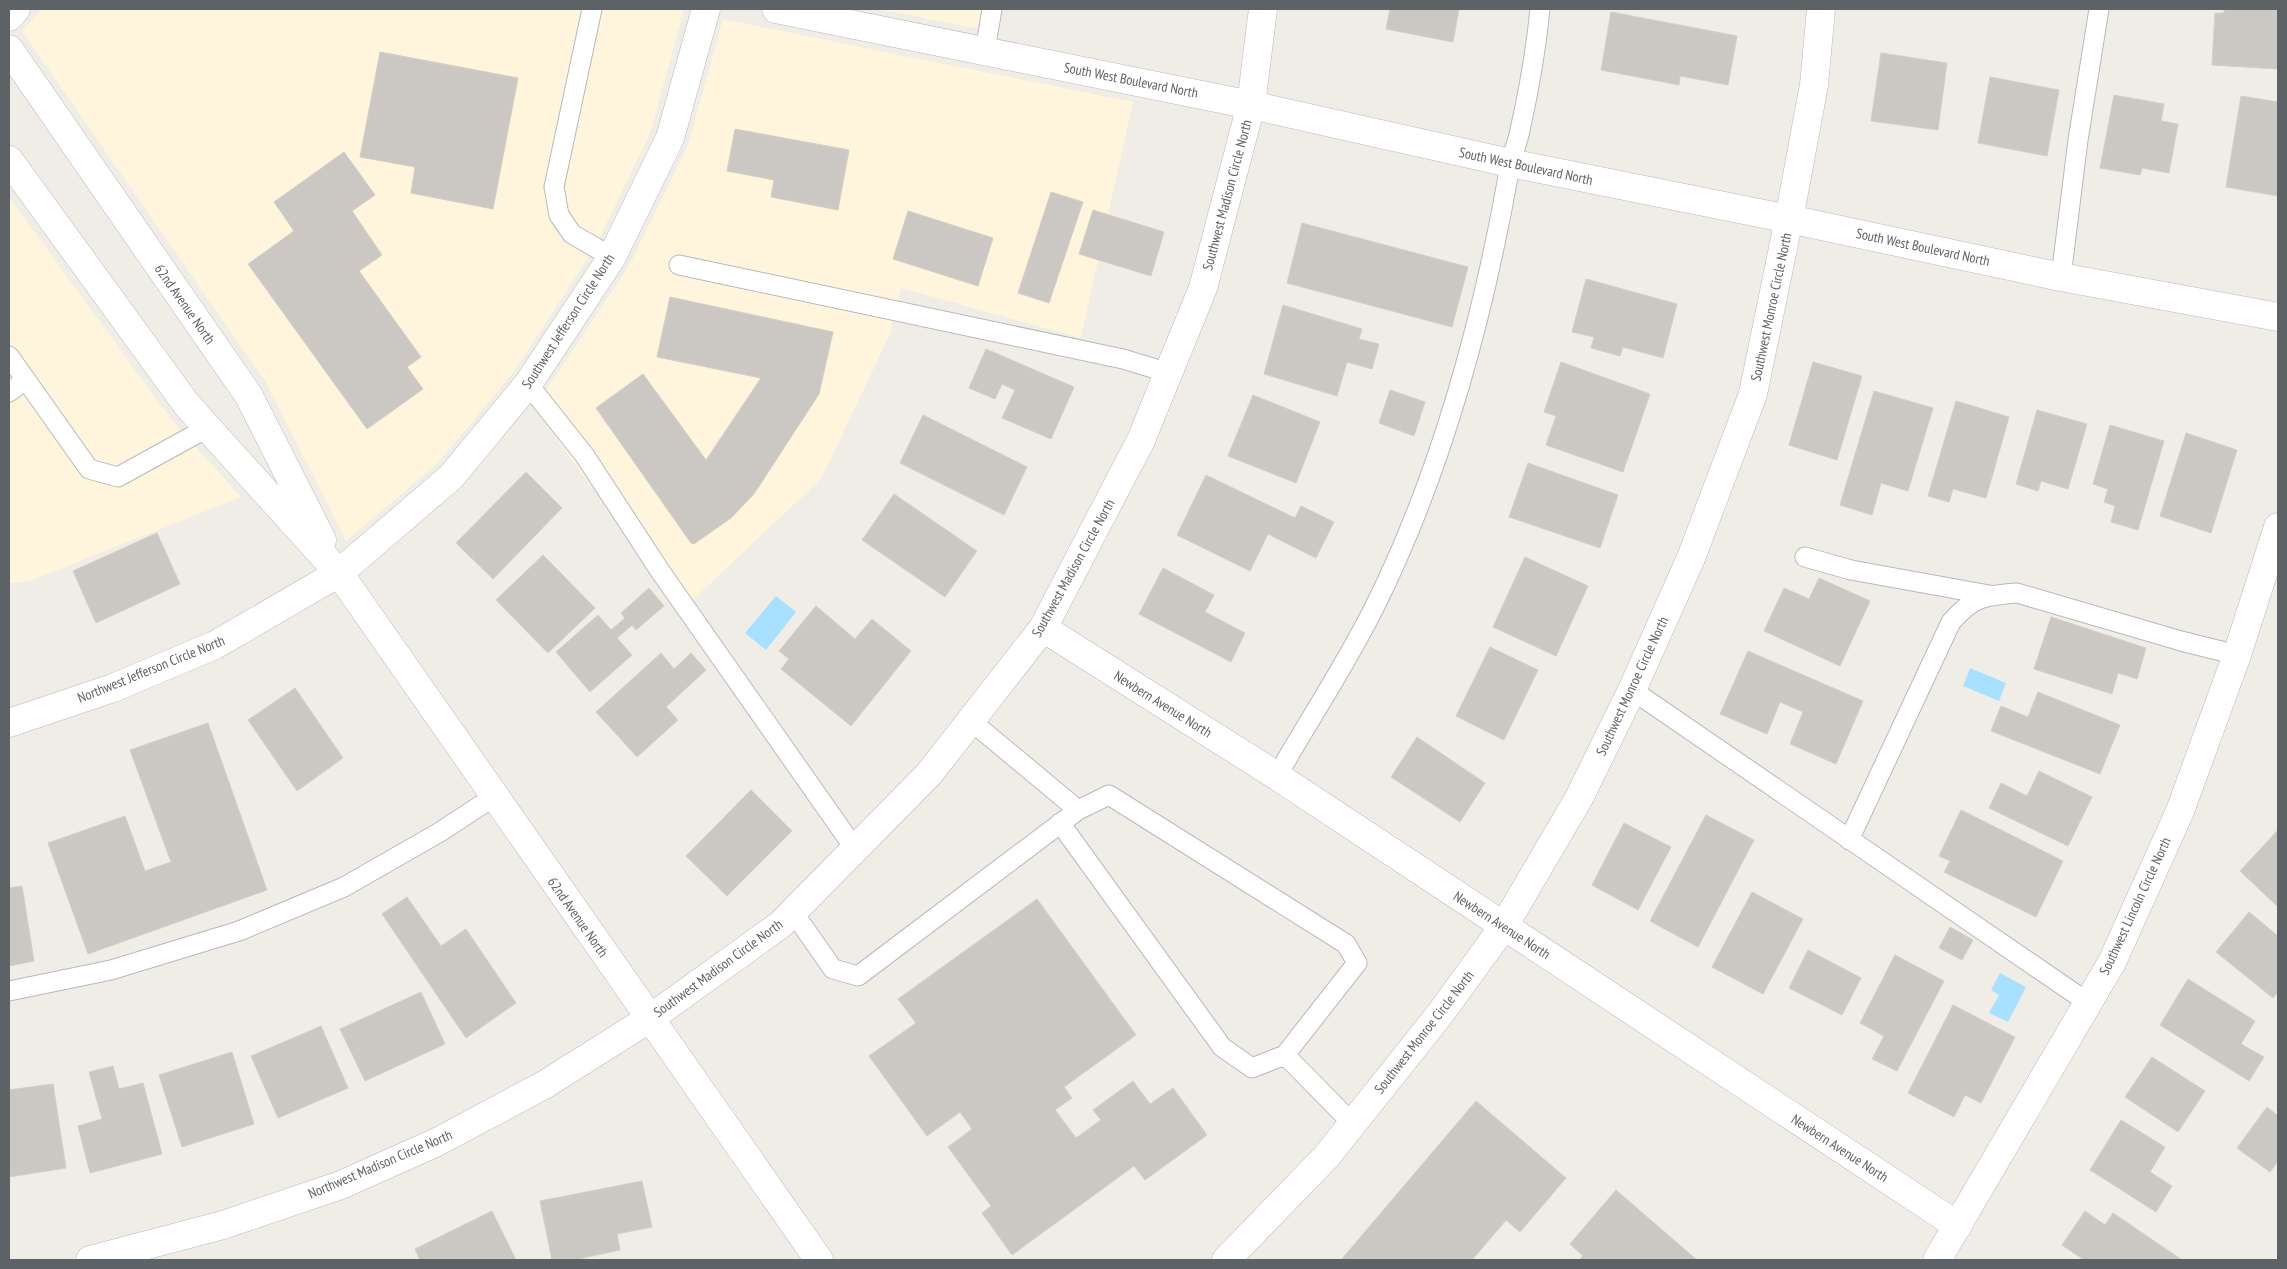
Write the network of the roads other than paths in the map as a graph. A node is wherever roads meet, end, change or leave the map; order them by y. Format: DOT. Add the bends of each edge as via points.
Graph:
graph roads {
  1 [pos="16,9"];
  2 [pos="592,9"];
  3 [pos="706,9"];
  4 [pos="776,9"];
  5 [pos="992,9"];
  6 [pos="1263,9"];
  7 [pos="1540,9"];
  8 [pos="1822,9"];
  9 [pos="2099,9"];
  10 [pos="9,17"];
  11 [pos="9,49"];
  12 [pos="985,51"];
  13 [pos="1251,105"];
  14 [pos="9,160"];
  15 [pos="1510,163"];
  16 [pos="1789,219"];
  17 [pos="612,257"];
  18 [pos="679,265"];
  19 [pos="2061,277"];
  20 [pos="2278,317"];
  21 [pos="9,356"];
  22 [pos="1169,373"];
  23 [pos="26,380"];
  24 [pos="528,384"];
  25 [pos="9,392"];
  26 [pos="208,428"];
  27 [pos="2278,527"];
  28 [pos="1805,557"];
  29 [pos="339,573"];
  30 [pos="1989,596"];
  31 [pos="1044,628"];
  32 [pos="2238,655"];
  33 [pos="1632,690"];
  34 [pos="971,721"];
  35 [pos="9,723"];
  36 [pos="1276,776"];
  37 [pos="495,796"];
  38 [pos="1078,810"];
  39 [pos="1060,823"];
  40 [pos="1850,840"];
  41 [pos="855,849"];
  42 [pos="793,912"];
  43 [pos="1504,926"];
  44 [pos="9,990"];
  45 [pos="2087,1002"];
  46 [pos="649,1018"];
  47 [pos="1285,1055"];
  48 [pos="1352,1123"];
  49 [pos="1958,1226"];
  50 [pos="90,1260"];
  51 [pos="819,1260"];
  52 [pos="1226,1260"];
  53 [pos="1937,1260"];
  1 -- 10 [label="street"];
  2 -- 17 [label="lane" via="554,186 559,215 572,234"];
  3 -- 17 [label="street, Southwest Jefferson Circle North" via="670,138"];
  4 -- 12 [label="street, South West Boulevard North"];
  5 -- 12 [label="lane"];
  6 -- 13 [label="street, Southwest Madison Circle North"];
  7 -- 15 [label="lane" via="1520,133"];
  8 -- 16 [label="street, Southwest Monroe Circle North" via="1814,85"];
  9 -- 19 [label="lane"];
  11 -- 29 [label="street, 62nd Avenue North" via="249,396"];
  12 -- 13 [label="street, South West Boulevard North"];
  13 -- 15 [label="street, South West Boulevard North"];
  13 -- 22 [label="street, Southwest Madison Circle North" via="1203,288"];
  14 -- 26 [label="street, 62nd Avenue North" via="187,405"];
  15 -- 16 [label="street, South West Boulevard North"];
  15 -- 36 [label="lane" via="1505,202 1482,304 1422,497 1374,608"];
  16 -- 19 [label="street, South West Boulevard North"];
  16 -- 33 [label="street, Southwest Monroe Circle North" via="1753,394 1691,558"];
  17 -- 24 [label="street, Southwest Jefferson Circle North"];
  18 -- 22 [label="lane" via="1123,359"];
  19 -- 20 [label="street, South West Boulevard North"];
  21 -- 23 [label="lane"];
  22 -- 31 [label="street, Southwest Madison Circle North" via="1141,440"];
  23 -- 25 [label="lane"];
  23 -- 26 [label="lane" via="89,469 118,477"];
  24 -- 29 [label="street, Southwest Jefferson Circle North" via="451,477"];
  24 -- 41 [label="lane" via="585,456 660,572"];
  26 -- 29 [label="street, 62nd Avenue North"];
  27 -- 32 [label="street, Southwest Lincoln Circle North"];
  28 -- 30 [label="lane" via="1851,570"];
  29 -- 35 [label="street, Northwest Jefferson Circle North" via="215,645 113,688"];
  29 -- 37 [label="street, 62nd Avenue North"];
  30 -- 32 [label="lane" via="2017,593"];
  30 -- 40 [label="lane" via="1966,605 1951,622"];
  31 -- 34 [label="street, Southwest Madison Circle North"];
  31 -- 36 [label="street, Newbern Avenue North"];
  32 -- 45 [label="street, Southwest Lincoln Circle North" via="2180,811 2112,962"];
  33 -- 40 [label="lane"];
  33 -- 43 [label="street, Southwest Monroe Circle North" via="1579,798"];
  34 -- 38 [label="lane"];
  34 -- 41 [label="street, Southwest Madison Circle North" via="929,774"];
  36 -- 43 [label="street, Newbern Avenue North"];
  37 -- 44 [label="lane" via="440,832 344,886 239,931 111,970"];
  37 -- 46 [label="street, 62nd Avenue North"];
  38 -- 39 [label="lane"];
  38 -- 47 [label="lane" via="1109,795 1346,944 1357,963"];
  39 -- 42 [label="lane" via="858,976 833,968"];
  39 -- 47 [label="lane" via="1222,1047 1252,1068"];
  40 -- 45 [label="lane"];
  41 -- 42 [label="street, Southwest Madison Circle North"];
  42 -- 46 [label="street, Southwest Madison Circle North" via="780,925"];
  43 -- 48 [label="street, Southwest Monroe Circle North" via="1440,1014"];
  43 -- 49 [label="street, Newbern Avenue North"];
  45 -- 49 [label="street, Southwest Lincoln Circle North"];
  46 -- 50 [label="street, Northwest Madison Circle North" via="535,1089 437,1142 350,1181 223,1225"];
  46 -- 51 [label="street, 62nd Avenue North"];
  47 -- 48 [label="lane"];
  48 -- 52 [label="street, Southwest Monroe Circle North" via="1326,1156"];
  49 -- 53 [label="street, Southwest Lincoln Circle North"];
}
